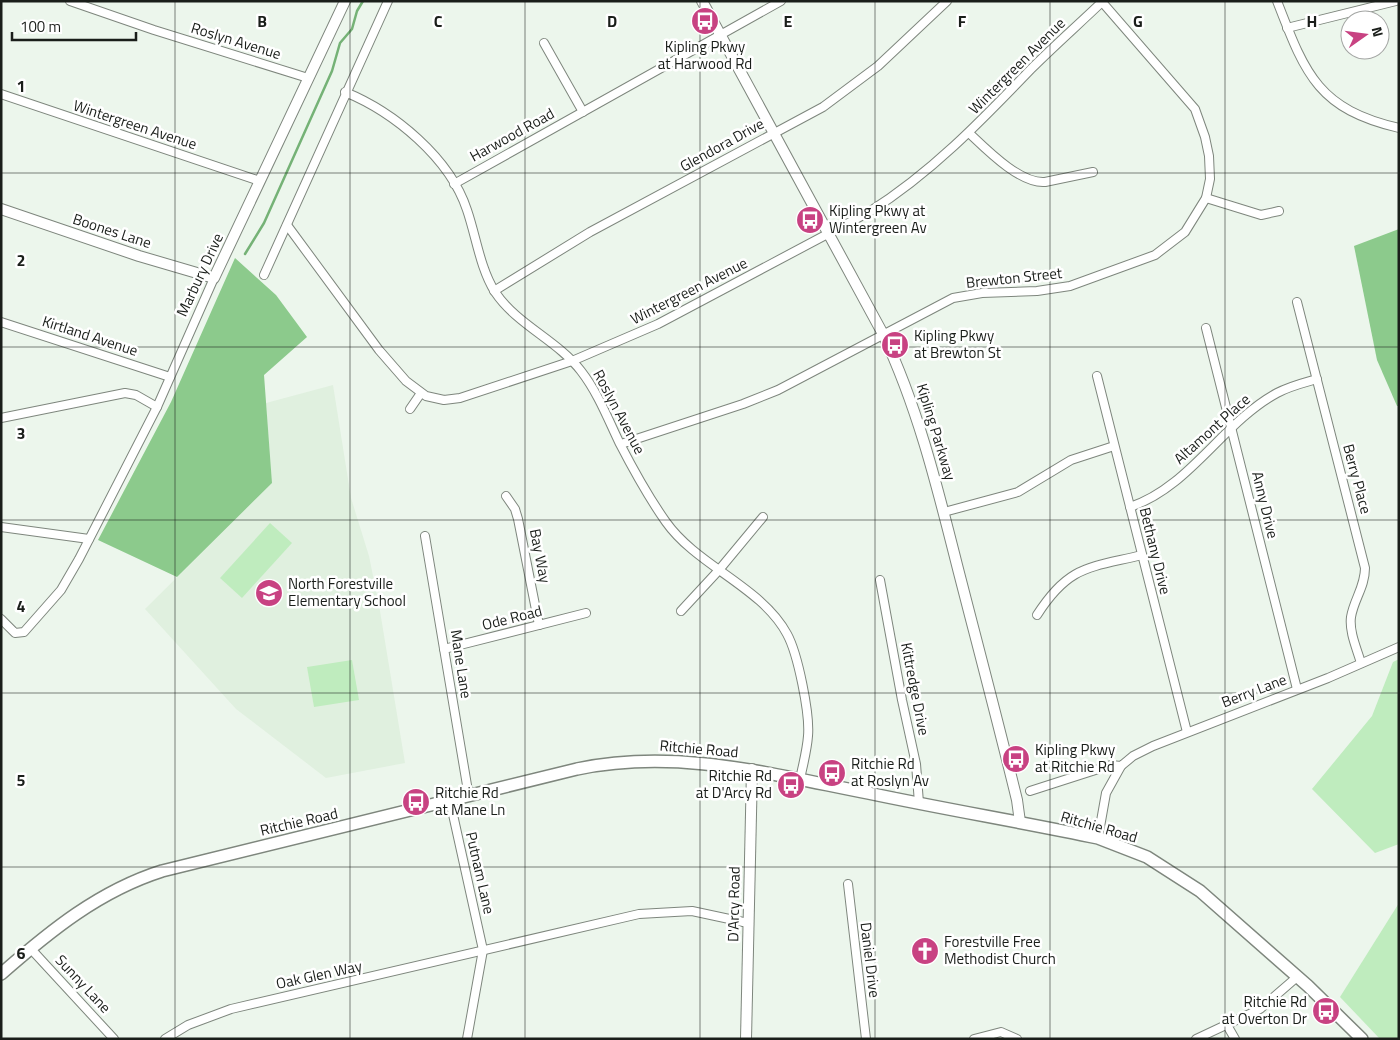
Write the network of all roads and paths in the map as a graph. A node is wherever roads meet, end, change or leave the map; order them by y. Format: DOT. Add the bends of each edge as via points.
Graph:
graph roads {
  1 [pos="70,1"];
  2 [pos="345,1"];
  3 [pos="388,1"];
  4 [pos="702,1"];
  5 [pos="781,1"];
  6 [pos="947,1"];
  7 [pos="1277,1"];
  8 [pos="1396,1"];
  9 [pos="1103,2"];
  10 [pos="1287,28"];
  11 [pos="721,34"];
  12 [pos="544,43"];
  13 [pos="308,78"];
  14 [pos="345,92"];
  15 [pos="1,94"];
  16 [pos="583,112"];
  17 [pos="1399,128"];
  18 [pos="774,132"];
  19 [pos="969,133"];
  20 [pos="1093,172"];
  21 [pos="260,181"];
  22 [pos="454,184"];
  23 [pos="1206,198"];
  24 [pos="1,209"];
  25 [pos="1279,211"];
  26 [pos="286,225"];
  27 [pos="828,233"];
  28 [pos="264,275"];
  29 [pos="214,278"];
  30 [pos="494,291"];
  31 [pos="1297,302"];
  32 [pos="1,322"];
  33 [pos="1206,328"];
  34 [pos="883,334"];
  35 [pos="572,361"];
  36 [pos="1096,376"];
  37 [pos="170,377"];
  38 [pos="1317,379"];
  39 [pos="420,393"];
  40 [pos="157,407"];
  41 [pos="410,409"];
  42 [pos="1,418"];
  43 [pos="1231,429"];
  44 [pos="621,444"];
  45 [pos="1114,446"];
  46 [pos="506,496"];
  47 [pos="1130,507"];
  48 [pos="944,512"];
  49 [pos="763,517"];
  50 [pos="1,527"];
  51 [pos="425,536"];
  52 [pos="89,539"];
  53 [pos="1142,555"];
  54 [pos="719,570"];
  55 [pos="880,580"];
  56 [pos="681,611"];
  57 [pos="586,614"];
  58 [pos="1037,614"];
  59 [pos="1,619"];
  60 [pos="539,625"];
  61 [pos="1399,648"];
  62 [pos="444,649"];
  63 [pos="1361,663"];
  64 [pos="1297,689"];
  65 [pos="1187,732"];
  66 [pos="1121,766"];
  67 [pos="752,769"];
  68 [pos="800,779"];
  69 [pos="1030,791"];
  70 [pos="469,797"];
  71 [pos="450,801"];
  72 [pos="920,803"];
  73 [pos="1020,822"];
  74 [pos="1098,838"];
  75 [pos="848,884"];
  76 [pos="748,923"];
  77 [pos="30,949"];
  78 [pos="483,950"];
  79 [pos="1,974"];
  80 [pos="1297,977"];
  81 [pos="1227,1025"];
  82 [pos="114,1039"];
  83 [pos="165,1039"];
  84 [pos="467,1039"];
  85 [pos="746,1039"];
  86 [pos="866,1039"];
  87 [pos="974,1039"];
  88 [pos="1017,1039"];
  89 [pos="1196,1039"];
  90 [pos="1235,1039"];
  91 [pos="1362,1039"];
  1 -- 13 [label="street, Roslyn Avenue"];
  2 -- 13 [label="street, Marbury Drive"];
  3 -- 14 [label="street"];
  4 -- 11 [label="street, Kipling Parkway"];
  5 -- 11 [label="street, Harwood Road"];
  6 -- 18 [label="street, Glendora Drive" via="902,46 844,92 823,107"];
  7 -- 10 [label="street"];
  8 -- 10 [label="street"];
  9 -- 19 [label="street, Wintergreen Avenue"];
  9 -- 23 [label="street, Brewton Street" via="1197,113 1209,156 1210,179"];
  10 -- 17 [label="street" via="1298,56 1319,88 1348,108"];
  11 -- 16 [label="street, Harwood Road"];
  11 -- 18 [label="street, Kipling Parkway"];
  12 -- 16 [label="street"];
  13 -- 21 [label="street, Marbury Drive"];
  14 -- 22 [label="street, Roslyn Avenue" via="376,107 409,130"];
  14 -- 26 [label="street"];
  15 -- 21 [label="street, Wintergreen Avenue"];
  16 -- 22 [label="street, Harwood Road"];
  18 -- 27 [label="street, Kipling Parkway"];
  18 -- 30 [label="street, Glendora Drive" via="590,232"];
  19 -- 20 [label="street" via="1001,163 1037,182"];
  19 -- 27 [label="street, Wintergreen Avenue" via="900,192"];
  21 -- 29 [label="street, Marbury Drive"];
  22 -- 30 [label="street, Roslyn Avenue" via="464,201"];
  23 -- 25 [label="street" via="1261,215"];
  23 -- 34 [label="street, Brewton Street" via="1179,240 1143,261 1070,286 954,298"];
  24 -- 29 [label="street, Boones Lane"];
  26 -- 28 [label="street"];
  26 -- 39 [label="street, Wintergreen Avenue" via="383,356"];
  27 -- 34 [label="street, Kipling Parkway"];
  27 -- 35 [label="street, Wintergreen Avenue" via="670,318"];
  29 -- 37 [label="street, Marbury Drive"];
  30 -- 35 [label="street, Roslyn Avenue" via="516,316 550,340"];
  31 -- 38 [label="street, Berry Place"];
  32 -- 37 [label="street, Kirtland Avenue"];
  33 -- 43 [label="street, Anny Drive"];
  34 -- 44 [label="street, Brewton Street" via="761,397"];
  34 -- 48 [label="street, Kipling Parkway" via="915,408"];
  35 -- 39 [label="street, Wintergreen Avenue" via="460,398 437,399"];
  35 -- 44 [label="street, Roslyn Avenue" via="595,392"];
  36 -- 45 [label="street, Bethany Drive"];
  37 -- 40 [label="street, Marbury Drive"];
  38 -- 43 [label="street, Altamont Place" via="1276,393"];
  38 -- 63 [label="street, Berry Place" via="1365,568 1365,581 1351,618"];
  39 -- 41 [label="street"];
  40 -- 42 [label="street" via="128,393"];
  40 -- 52 [label="street, Marbury Drive"];
  43 -- 47 [label="street, Altamont Place" via="1164,491"];
  43 -- 64 [label="street, Anny Drive"];
  44 -- 54 [label="street, Roslyn Avenue" via="667,524 685,544"];
  45 -- 47 [label="street, Bethany Drive"];
  45 -- 48 [label="street" via="1072,460 1018,492"];
  46 -- 60 [label="street, Bay Way" via="518,519"];
  47 -- 53 [label="street, Bethany Drive"];
  48 -- 73 [label="street, Kipling Parkway" via="1018,800"];
  49 -- 54 [label="street"];
  50 -- 52 [label="street"];
  51 -- 62 [label="street, Mane Lane"];
  52 -- 59 [label="street, Marbury Drive" via="60,590 28,630 15,633"];
  53 -- 58 [label="street" via="1075,573 1058,586"];
  53 -- 65 [label="street, Bethany Drive"];
  54 -- 56 [label="street"];
  54 -- 68 [label="street, Roslyn Avenue" via="775,618 793,648 808,723 808,741"];
  55 -- 72 [label="street, Kittredge Drive" via="916,764"];
  57 -- 60 [label="street, Ode Road"];
  60 -- 62 [label="street, Ode Road"];
  61 -- 63 [label="street, Berry Lane"];
  62 -- 70 [label="street, Mane Lane"];
  63 -- 64 [label="street, Berry Lane"];
  64 -- 65 [label="street, Berry Lane"];
  65 -- 66 [label="street, Berry Lane" via="1140,752"];
  66 -- 69 [label="street, Berry Lane" via="1110,764"];
  66 -- 74 [label="street, Berry Lane" via="1106,793"];
  67 -- 68 [label="main road, Ritchie Road"];
  67 -- 70 [label="main road, Ritchie Road" via="695,761 624,761 577,769"];
  67 -- 76 [label="street, D'Arcy Road"];
  68 -- 72 [label="main road, Ritchie Road"];
  70 -- 71 [label="main road, Ritchie Road"];
  71 -- 77 [label="main road, Ritchie Road" via="154,873 94,901"];
  71 -- 78 [label="street, Putnam Lane"];
  72 -- 73 [label="main road, Ritchie Road"];
  73 -- 74 [label="main road, Ritchie Road"];
  74 -- 80 [label="main road, Ritchie Road" via="1148,857 1175,873 1232,917"];
  75 -- 86 [label="street, Daniel Drive"];
  76 -- 78 [label="street, Oak Glen Way" via="705,912 661,912"];
  76 -- 85 [label="street, D'Arcy Road"];
  77 -- 79 [label="main road, Ritchie Road"];
  77 -- 82 [label="street, Sunny Lane"];
  78 -- 83 [label="street, Oak Glen Way" via="231,1009 188,1025"];
  78 -- 84 [label="street"];
  80 -- 81 [label="street" via="1271,1001"];
  80 -- 91 [label="main road, Ritchie Road"];
  81 -- 89 [label="street"];
  81 -- 90 [label="street"];
  87 -- 88 [label="street" via="1001,1032"];
}
